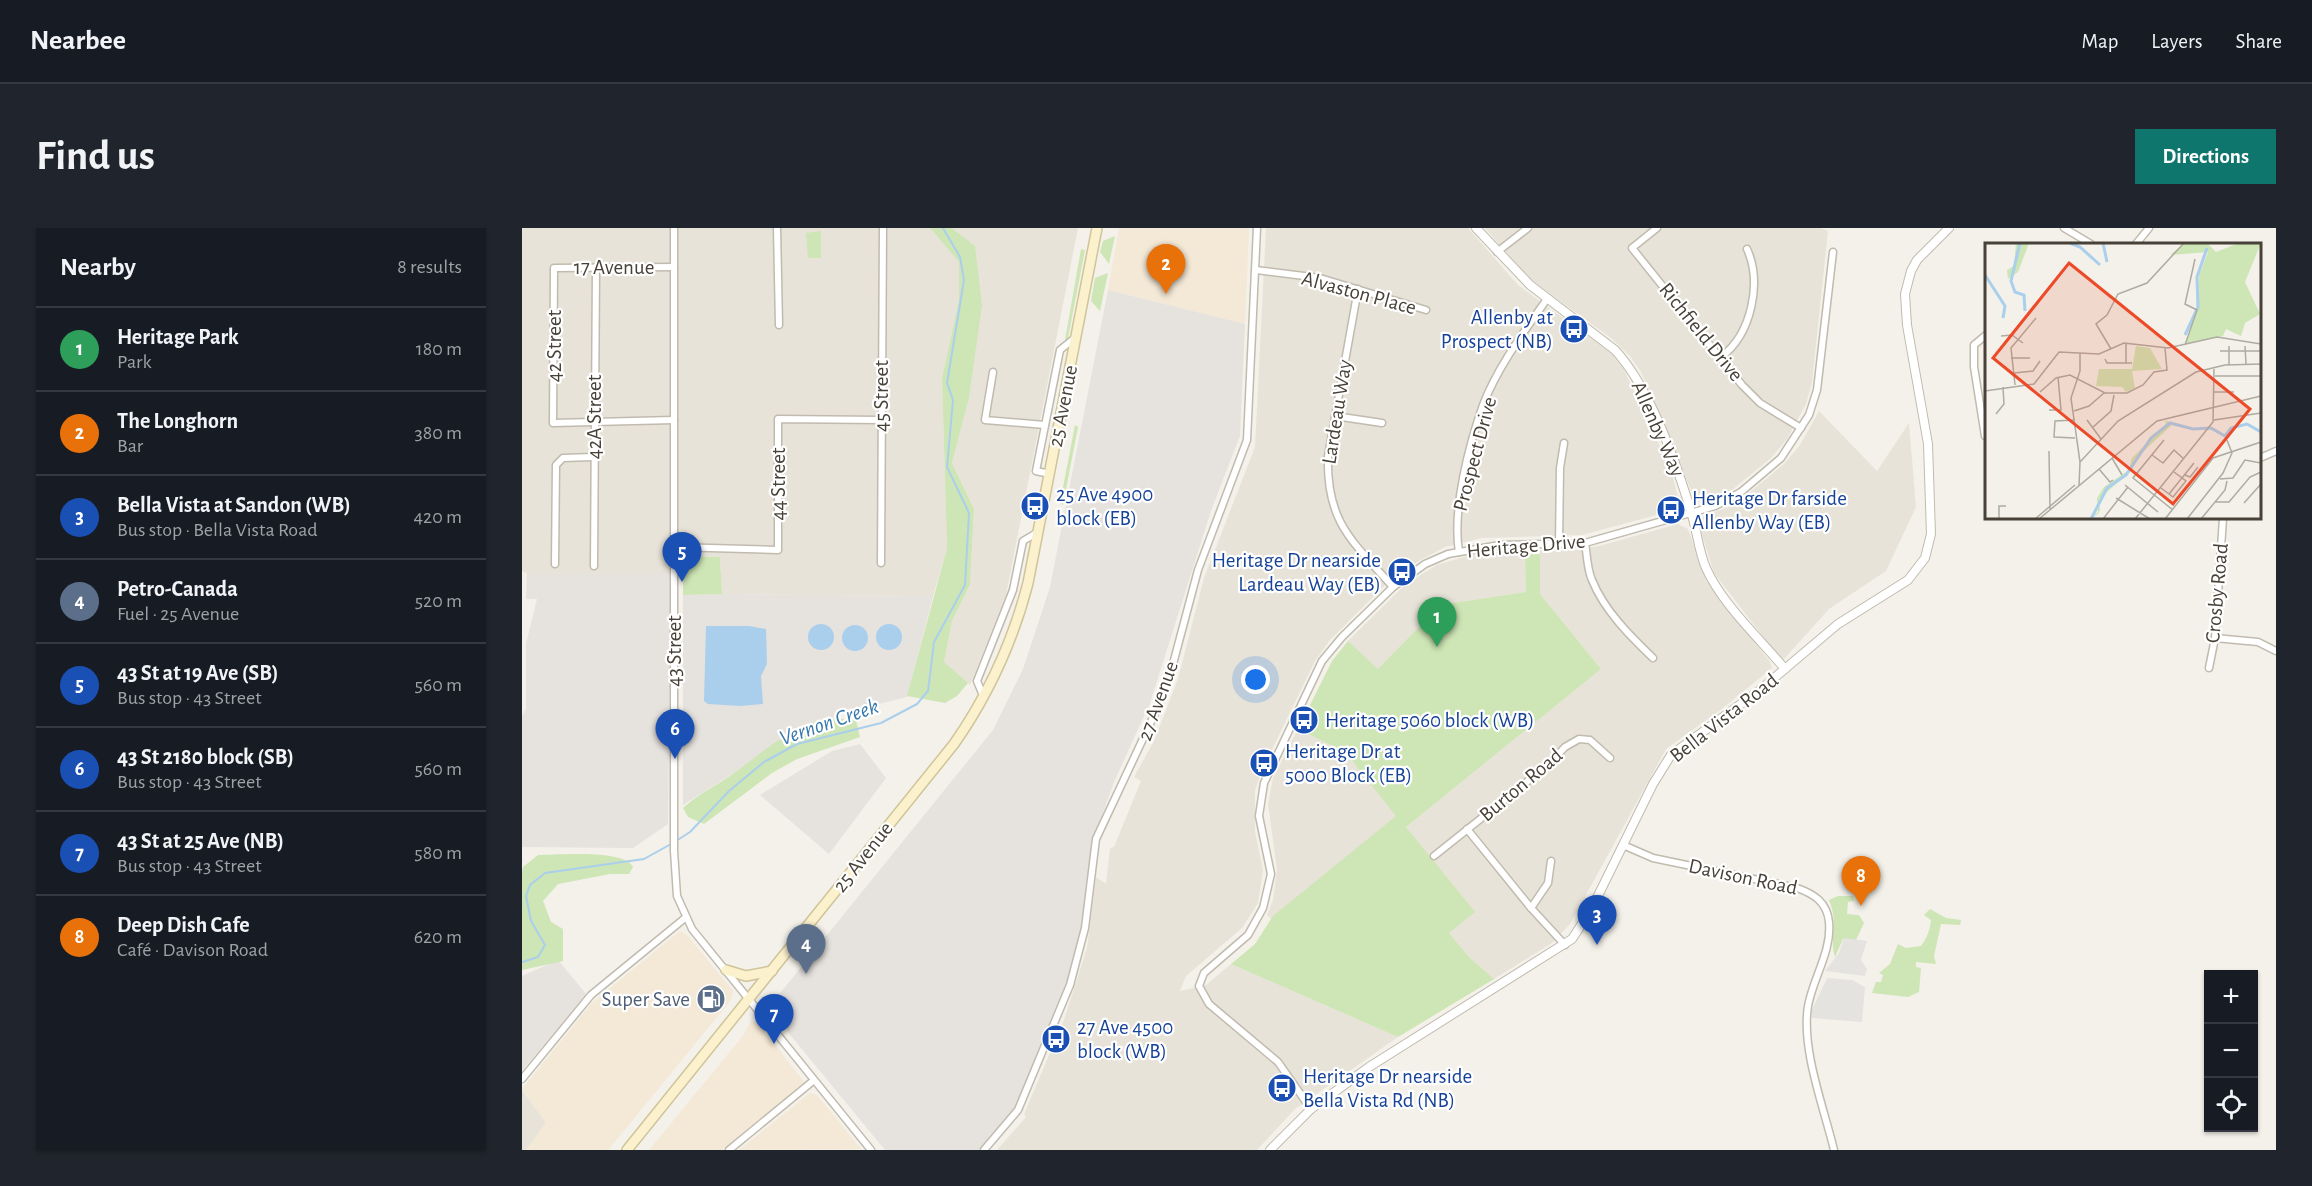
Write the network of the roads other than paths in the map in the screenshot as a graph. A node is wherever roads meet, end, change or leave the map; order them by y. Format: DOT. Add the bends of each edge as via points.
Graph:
graph roads {
  1 [pos="674,228"];
  2 [pos="777,228"];
  3 [pos="883,228"];
  4 [pos="1097,228"];
  5 [pos="1257,228"];
  6 [pos="1476,228"];
  7 [pos="1528,228"];
  8 [pos="1657,228"];
  9 [pos="1949,228"];
  10 [pos="2064,228"];
  11 [pos="2150,228"];
  12 [pos="2080,242"];
  13 [pos="2137,243"];
  14 [pos="1747,249"];
  15 [pos="1497,252"];
  16 [pos="1833,252"];
  17 [pos="596,267"];
  18 [pos="674,267"];
  19 [pos="554,268"];
  20 [pos="1256,270"];
  21 [pos="1358,289"];
  22 [pos="1547,299"];
  23 [pos="1426,310"];
  24 [pos="779,325"];
  25 [pos="1985,336"];
  26 [pos="1076,337"];
  27 [pos="1721,357"];
  28 [pos="993,372"];
  29 [pos="1335,416"];
  30 [pos="674,420"];
  31 [pos="880,420"];
  32 [pos="594,421"];
  33 [pos="1382,423"];
  34 [pos="1045,425"];
  35 [pos="1802,428"];
  36 [pos="1985,436"];
  37 [pos="1564,443"];
  38 [pos="2276,451"];
  39 [pos="593,457"];
  40 [pos="2261,457"];
  41 [pos="1050,474"];
  42 [pos="1691,514"];
  43 [pos="2223,519"];
  44 [pos="1039,532"];
  45 [pos="1585,543"];
  46 [pos="1559,544"];
  47 [pos="674,547"];
  48 [pos="1459,552"];
  49 [pos="881,563"];
  50 [pos="555,564"];
  51 [pos="594,566"];
  52 [pos="1393,587"];
  53 [pos="2215,638"];
  54 [pos="2276,651"];
  55 [pos="1653,658"];
  56 [pos="2209,668"];
  57 [pos="1785,669"];
  58 [pos="982,693"];
  59 [pos="1610,758"];
  60 [pos="1467,830"];
  61 [pos="1623,845"];
  62 [pos="1434,856"];
  63 [pos="1551,861"];
  64 [pos="1531,908"];
  65 [pos="685,918"];
  66 [pos="1565,945"];
  67 [pos="726,970"];
  68 [pos="772,971"];
  69 [pos="750,1000"];
  70 [pos="522,1079"];
  71 [pos="813,1081"];
  72 [pos="1311,1109"];
  73 [pos="627,1150"];
  74 [pos="729,1150"];
  75 [pos="871,1150"];
  76 [pos="984,1150"];
  77 [pos="1270,1150"];
  78 [pos="1834,1150"];
  1 -- 18 [label="street, 43 Street"];
  2 -- 24 [label="street"];
  3 -- 31 [label="street, 45 Street"];
  4 -- 26 [label="main road, 25 Avenue"];
  5 -- 20 [label="street, 27 Avenue"];
  6 -- 15 [label="street, Allenby Way"];
  7 -- 15 [label="street"];
  8 -- 27 [label="street, Richfield Drive" via="1632,248"];
  9 -- 57 [label="street, Bella Vista Road" via="1917,260 1905,294 1928,444 1928,550 1908,580 1838,624"];
  10 -- 12 [label="street"];
  11 -- 13 [label="street"];
  14 -- 27 [label="street" via="1755,266 1752,310"];
  15 -- 22 [label="street, Allenby Way"];
  16 -- 35 [label="street, Heritage Drive" via="1817,390"];
  17 -- 18 [label="street, 17 Avenue"];
  17 -- 19 [label="street, 17 Avenue"];
  17 -- 32 [label="street, 42A Street"];
  18 -- 30 [label="street, 43 Street"];
  19 -- 32 [label="street, 42 Street" via="553,423"];
  20 -- 21 [label="street, Alvaston Place"];
  20 -- 76 [label="street, 27 Avenue" via="1245,447 1197,570 1158,710 1096,839 1084,928 1070,985 1018,1110"];
  21 -- 23 [label="street, Alvaston Place"];
  21 -- 29 [label="street, Lardeau Way"];
  22 -- 42 [label="street, Allenby Way" via="1626,361 1676,465"];
  22 -- 48 [label="street, Prospect Drive" via="1519,339 1484,403 1460,493 1456,535"];
  25 -- 36 [label="street" via="1974,345"];
  26 -- 34 [label="street, 25 Avenue" via="1060,350"];
  26 -- 41 [label="main road, 25 Avenue"];
  27 -- 35 [label="street, Richfield Drive" via="1761,403"];
  28 -- 34 [label="street, 25 Avenue" via="985,420"];
  29 -- 33 [label="street"];
  29 -- 52 [label="street, Lardeau Way" via="1327,475 1333,508 1349,537"];
  30 -- 32 [label="street"];
  30 -- 47 [label="street, 43 Street"];
  31 -- 47 [label="street, 44 Street" via="778,419 778,550"];
  31 -- 49 [label="street, 45 Street"];
  32 -- 39 [label="street, 42A Street"];
  34 -- 41 [label="street, 25 Avenue" via="1036,471"];
  35 -- 42 [label="street, Heritage Drive" via="1781,458 1741,492"];
  37 -- 46 [label="street"];
  38 -- 40 [label="street"];
  39 -- 50 [label="street" via="563,458 556,465"];
  39 -- 51 [label="street, 42A Street"];
  41 -- 44 [label="main road, 25 Avenue"];
  42 -- 45 [label="street, Heritage Drive"];
  42 -- 57 [label="street, Allenby Way" via="1706,567 1718,590"];
  43 -- 53 [label="street, Crosby Road"];
  44 -- 58 [label="street" via="1023,541 1013,590 977,681"];
  44 -- 68 [label="main road, 25 Avenue" via="1012,636 973,716"];
  45 -- 46 [label="street, Heritage Drive"];
  45 -- 55 [label="street" via="1591,578 1603,600"];
  46 -- 48 [label="street, Heritage Drive" via="1500,545"];
  47 -- 65 [label="street, 43 Street" via="674,851 677,896"];
  48 -- 52 [label="street, Heritage Drive" via="1425,564"];
  52 -- 72 [label="street, Heritage Drive" via="1322,661 1264,783 1259,816 1271,874 1263,908 1248,935 1199,981 1205,999 1273,1057"];
  53 -- 54 [label="street" via="2259,642"];
  53 -- 56 [label="street, Crosby Road"];
  57 -- 61 [label="street, Bella Vista Road" via="1671,755"];
  59 -- 60 [label="street, Burton Road" via="1590,740 1580,739 1565,747"];
  60 -- 62 [label="street, Burton Road"];
  60 -- 64 [label="street"];
  61 -- 66 [label="street, Bella Vista Road" via="1581,928"];
  61 -- 78 [label="street, Davison Road" via="1653,858 1797,888 1813,893 1823,904 1830,937 1808,1005 1807,1024"];
  63 -- 64 [label="street" via="1548,883"];
  64 -- 66 [label="street"];
  65 -- 67 [label="street, 43 Street"];
  65 -- 70 [label="street" via="591,995"];
  66 -- 72 [label="street, Bella Vista Road" via="1404,1043"];
  67 -- 68 [label="main road" via="746,976"];
  67 -- 69 [label="street, 43 Street"];
  68 -- 69 [label="main road, 25 Avenue"];
  69 -- 71 [label="street, 43 Street"];
  69 -- 73 [label="main road, 25 Avenue"];
  71 -- 74 [label="street"];
  71 -- 75 [label="street, 43 Street"];
  72 -- 77 [label="street, Bella Vista Road"];
}
